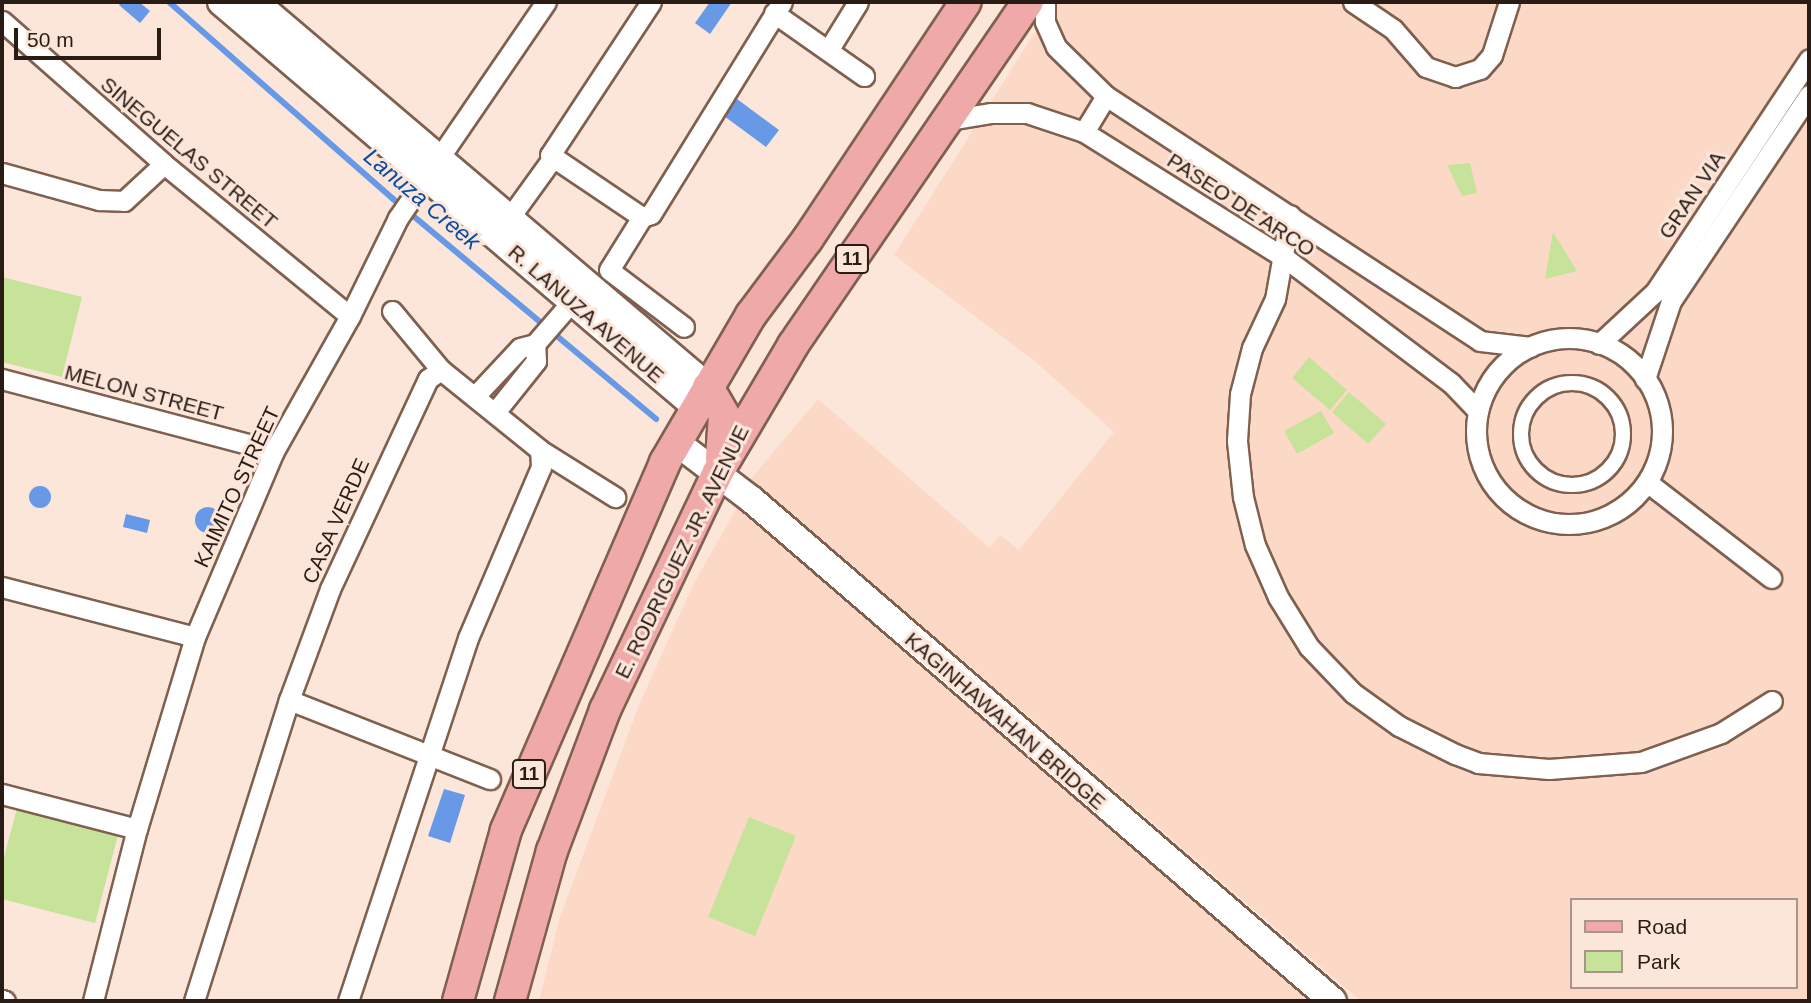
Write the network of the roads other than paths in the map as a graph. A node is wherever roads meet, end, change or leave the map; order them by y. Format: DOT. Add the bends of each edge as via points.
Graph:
graph roads {
  1 [pos="221,2"];
  2 [pos="255,2"];
  3 [pos="547,2"];
  4 [pos="651,2"];
  5 [pos="858,2"];
  6 [pos="965,2"];
  7 [pos="1028,2"];
  8 [pos="1045,2"];
  9 [pos="1353,2"];
  10 [pos="1509,2"];
  11 [pos="778,8"];
  12 [pos="2,21"];
  13 [pos="829,49"];
  14 [pos="1809,59"];
  15 [pos="864,76"];
  16 [pos="1809,95"];
  17 [pos="1106,96"];
  18 [pos="948,120"];
  19 [pos="1084,132"];
  20 [pos="552,159"];
  21 [pos="164,164"];
  22 [pos="433,167"];
  23 [pos="2,173"];
  24 [pos="1290,215"];
  25 [pos="510,217"];
  26 [pos="642,218"];
  27 [pos="1285,258"];
  28 [pos="572,300"];
  29 [pos="392,311"];
  30 [pos="350,316"];
  31 [pos="684,327"];
  32 [pos="537,343"];
  33 [pos="1598,344"];
  34 [pos="1530,347"];
  35 [pos="441,370"];
  36 [pos="2,379"];
  37 [pos="1645,379"];
  38 [pos="476,395"];
  39 [pos="758,400"];
  40 [pos="710,403"];
  41 [pos="496,411"];
  42 [pos="1478,411"];
  43 [pos="677,443"];
  44 [pos="540,450"];
  45 [pos="274,451"];
  46 [pos="1616,461"];
  47 [pos="718,472"];
  48 [pos="1647,482"];
  49 [pos="615,497"];
  50 [pos="1771,578"];
  51 [pos="2,587"];
  52 [pos="195,637"];
  53 [pos="289,700"];
  54 [pos="1772,701"];
  55 [pos="428,754"];
  56 [pos="490,779"];
  57 [pos="2,794"];
  58 [pos="137,829"];
  59 [pos="93,1001"];
  60 [pos="194,1001"];
  61 [pos="348,1001"];
  62 [pos="458,1001"];
  63 [pos="510,1001"];
  64 [pos="1333,1001"];
  1 -- 22 [label="main road, R. LANUZA AVENUE"];
  2 -- 22 [label="main road, R. LANUZA AVENUE"];
  3 -- 22 [label="street, KAIMITO STREET"];
  4 -- 20 [label="street" via="552,149"];
  5 -- 13 [label="street"];
  6 -- 40 [label="main road, 11" via="807,240 751,315"];
  7 -- 18 [label="main road, E. RODRIGUEZ JR. AVENUE / 11"];
  8 -- 17 [label="street, PASEO DE ARCO" via="1045,22 1056,47"];
  9 -- 10 [label="street" via="1393,29 1426,67 1455,77 1486,62"];
  11 -- 13 [label="street"];
  11 -- 26 [label="street" via="651,214"];
  12 -- 21 [label="street, SINEGUELAS STREET"];
  13 -- 15 [label="street"];
  14 -- 33 [label="street, GRAN VIA" via="1655,292"];
  16 -- 37 [label="street, GRAN VIA" via="1671,301"];
  17 -- 19 [label="street"];
  17 -- 24 [label="street, PASEO DE ARCO"];
  18 -- 19 [label="street, PASEO DE ARCO" via="1027,113"];
  18 -- 39 [label="main road, E. RODRIGUEZ JR. AVENUE / 11"];
  19 -- 27 [label="street, PASEO DE ARCO"];
  20 -- 25 [label="street"];
  20 -- 26 [label="street"];
  21 -- 23 [label="street" via="124,201 99,200"];
  21 -- 30 [label="street, SINEGUELAS STREET"];
  22 -- 25 [label="main road, R. LANUZA AVENUE"];
  22 -- 28 [label="main road, R. LANUZA AVENUE"];
  22 -- 30 [label="street, KAIMITO STREET" via="404,210"];
  24 -- 27 [label="street"];
  24 -- 34 [label="street, PASEO DE ARCO" via="1480,341"];
  25 -- 28 [label="main road, R. LANUZA AVENUE"];
  26 -- 31 [label="street" via="609,271"];
  27 -- 42 [label="street, PASEO DE ARCO" via="1451,383"];
  27 -- 54 [label="street" via="1240,394 1237,441 1243,496 1255,545 1278,597 1309,647 1353,693 1399,726 1478,763 1549,769 1641,762 1721,733"];
  28 -- 32 [label="street"];
  28 -- 40 [label="main road, R. LANUZA AVENUE"];
  29 -- 35 [label="street"];
  30 -- 45 [label="street, KAIMITO STREET"];
  32 -- 38 [label="street" via="520,348"];
  32 -- 41 [label="street" via="536,361"];
  33 -- 34 [label="street" via="1564,339"];
  33 -- 37 [label="street" via="1616,352"];
  34 -- 42 [label="street" via="1497,373"];
  35 -- 38 [label="street"];
  35 -- 53 [label="street, CASA VERDE" via="428,379 398,439 330,589"];
  36 -- 45 [label="street, MELON STREET"];
  37 -- 48 [label="street" via="1657,403 1662,429 1658,456"];
  38 -- 41 [label="street"];
  39 -- 40 [label="main road"];
  39 -- 47 [label="main road, E. RODRIGUEZ JR. AVENUE / 11"];
  40 -- 43 [label="main road, 11"];
  40 -- 47 [label="main road"];
  41 -- 44 [label="street"];
  42 -- 48 [label="street" via="1481,462 1498,492 1525,513 1558,523 1592,520 1624,506"];
  43 -- 47 [label="main road, KAGINHAWAHAN BRIDGE"];
  43 -- 62 [label="main road, 11" via="506,830"];
  44 -- 49 [label="street"];
  44 -- 55 [label="street" via="541,467 468,638"];
  45 -- 52 [label="street, KAIMITO STREET"];
  46 -- 46 [label="street" via="1622,423 1600,391 1562,384 1530,404 1520,440 1530,466 1541,476 1582,485 1596,480"];
  47 -- 63 [label="main road, E. RODRIGUEZ JR. AVENUE / 11" via="666,574 600,723 552,851"];
  47 -- 64 [label="main road, KAGINHAWAHAN BRIDGE"];
  48 -- 50 [label="street"];
  51 -- 52 [label="street"];
  52 -- 58 [label="street, KAIMITO STREET"];
  53 -- 55 [label="street"];
  53 -- 60 [label="street, CASA VERDE"];
  55 -- 56 [label="street"];
  55 -- 61 [label="street"];
  57 -- 58 [label="street"];
  58 -- 59 [label="street, KAIMITO STREET"];
}
